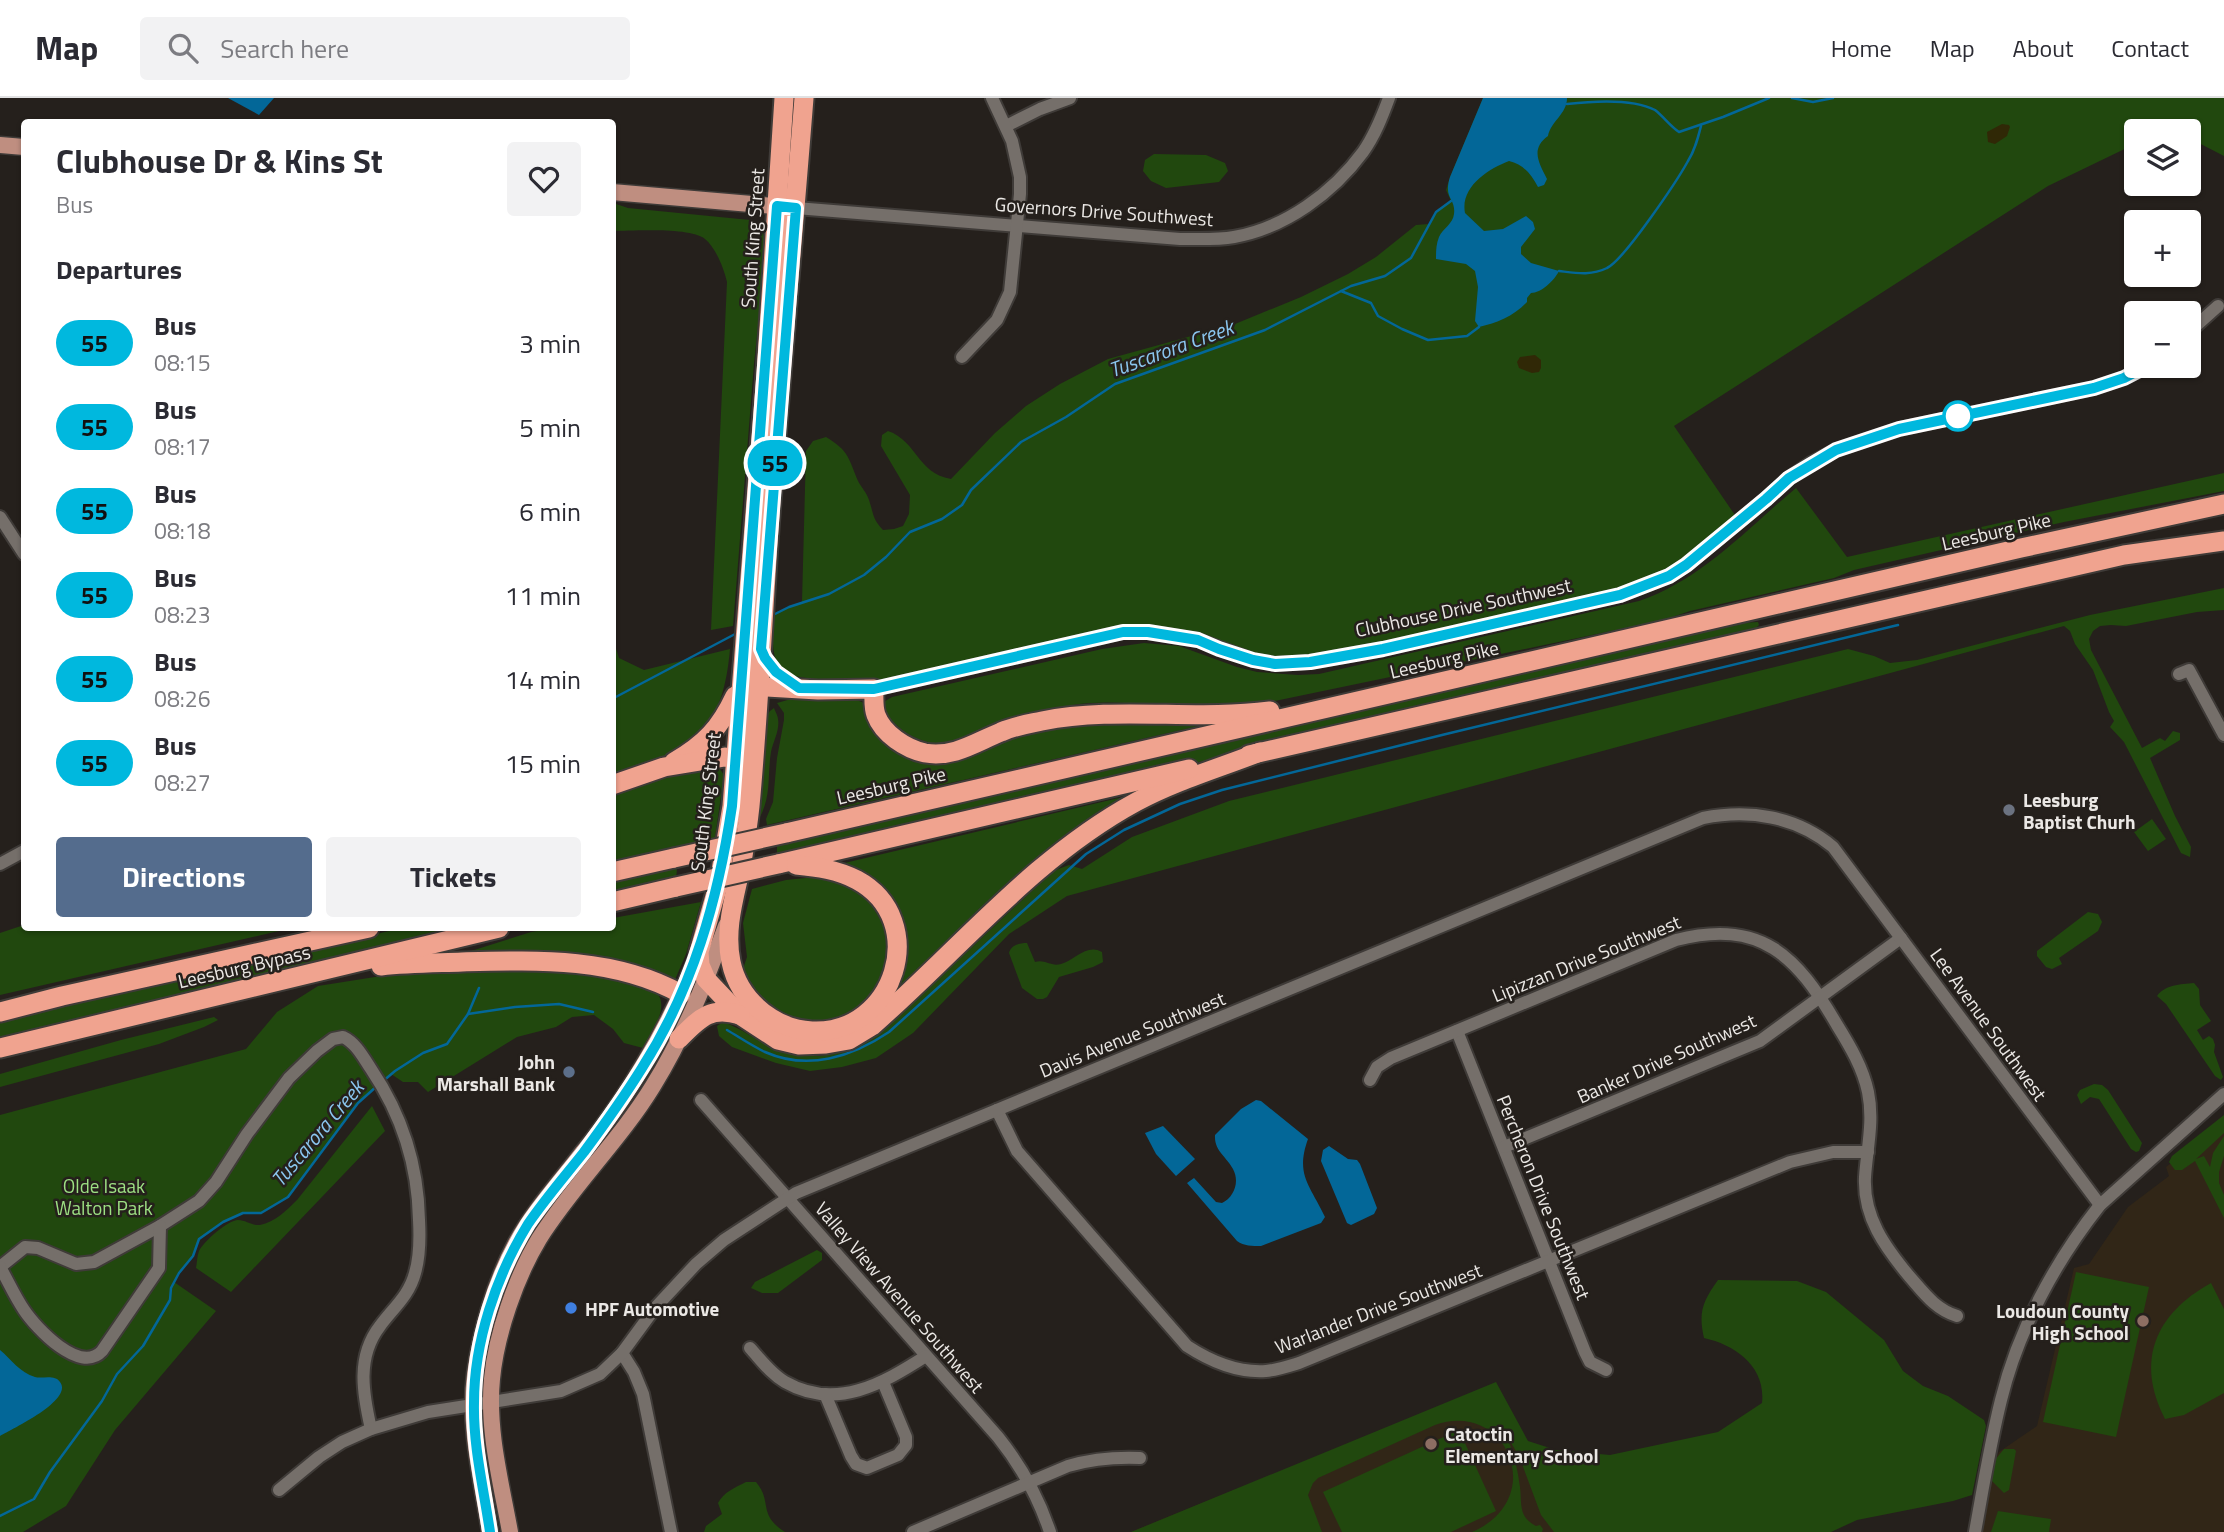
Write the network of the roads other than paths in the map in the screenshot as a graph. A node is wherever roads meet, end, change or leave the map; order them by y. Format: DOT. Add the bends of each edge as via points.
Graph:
graph roads {
  1 [pos="784,98"];
  2 [pos="804,98"];
  3 [pos="992,98"];
  4 [pos="1070,98"];
  5 [pos="1389,98"];
  6 [pos="1006,126"];
  7 [pos="0,145"];
  8 [pos="21,147"];
  9 [pos="616,192"];
  10 [pos="786,207"];
  11 [pos="1016,226"];
  12 [pos="2218,306"];
  13 [pos="2201,321"];
  14 [pos="962,357"];
  15 [pos="2124,378"];
  16 [pos="2224,503"];
  17 [pos="0,516"];
  18 [pos="2224,541"];
  19 [pos="21,549"];
  20 [pos="756,641"];
  21 [pos="2179,674"];
  22 [pos="749,686"];
  23 [pos="799,688"];
  24 [pos="874,689"];
  25 [pos="1369,700"];
  26 [pos="755,728"];
  27 [pos="2224,735"];
  28 [pos="1260,752"];
  29 [pos="735,759"];
  30 [pos="664,767"];
  31 [pos="616,784"];
  32 [pos="751,789"];
  33 [pos="21,853"];
  34 [pos="0,864"];
  35 [pos="778,864"];
  36 [pos="1848,865"];
  37 [pos="616,871"];
  38 [pos="616,901"];
  39 [pos="730,914"];
  40 [pos="333,931"];
  41 [pos="355,931"];
  42 [pos="487,931"];
  43 [pos="1901,938"];
  44 [pos="287,946"];
  45 [pos="699,952"];
  46 [pos="297,978"];
  47 [pos="706,979"];
  48 [pos="681,995"];
  49 [pos="1821,996"];
  50 [pos="0,1012"];
  51 [pos="740,1015"];
  52 [pos="1457,1031"];
  53 [pos="679,1039"];
  54 [pos="0,1048"];
  55 [pos="1370,1080"];
  56 [pos="2224,1094"];
  57 [pos="701,1100"];
  58 [pos="997,1110"];
  59 [pos="1504,1147"];
  60 [pos="1868,1152"];
  61 [pos="788,1198"];
  62 [pos="2100,1205"];
  63 [pos="160,1226"];
  64 [pos="1549,1261"];
  65 [pos="0,1267"];
  66 [pos="1957,1316"];
  67 [pos="750,1348"];
  68 [pos="622,1353"];
  69 [pos="926,1356"];
  70 [pos="1606,1370"];
  71 [pos="883,1382"];
  72 [pos="825,1394"];
  73 [pos="491,1401"];
  74 [pos="474,1405"];
  75 [pos="371,1429"];
  76 [pos="1140,1458"];
  77 [pos="1030,1483"];
  78 [pos="279,1490"];
  79 [pos="490,1532"];
  80 [pos="510,1532"];
  81 [pos="671,1532"];
  82 [pos="913,1532"];
  83 [pos="1050,1532"];
  84 [pos="1975,1532"];
  1 -- 10 [label="highway, South King Street"];
  2 -- 10 [label="highway, South King Street"];
  3 -- 6 [label="street"];
  4 -- 6 [label="street"];
  5 -- 11 [label="street, Governors Drive Southwest" via="1373,136 1346,173 1304,208 1260,229 1234,237 1180,239"];
  6 -- 11 [label="street" via="1020,177"];
  7 -- 8 [label="main road"];
  9 -- 10 [label="main road"];
  10 -- 11 [label="street, Governors Drive Southwest"];
  10 -- 20 [label="highway, South King Street" via="765,610"];
  10 -- 20 [label="highway, South King Street" via="746,619"];
  11 -- 14 [label="street" via="1008,300 997,320"];
  12 -- 13 [label="street"];
  15 -- 24 [label="street, Clubhouse Drive Southwest" via="1899,429 1836,450 1789,478 1686,565 1620,595 1310,662 1275,664 1198,640 1123,632"];
  16 -- 25 [label="highway, Leesburg Pike"];
  17 -- 19 [label="street"];
  18 -- 28 [label="highway" via="2111,558"];
  20 -- 22 [label="highway, South King Street"];
  20 -- 23 [label="highway" via="776,672"];
  21 -- 27 [label="street" via="2189,670"];
  22 -- 23 [label="highway, Clubhouse Drive Southwest"];
  22 -- 26 [label="highway, South King Street"];
  22 -- 29 [label="highway, South King Street"];
  22 -- 30 [label="highway" via="711,735"];
  23 -- 24 [label="highway, Clubhouse Drive Southwest"];
  23 -- 26 [label="highway" via="785,690 771,700"];
  24 -- 25 [label="highway" via="875,713 886,730 912,749 943,754 1019,725 1066,717 1254,713"];
  25 -- 37 [label="highway, Leesburg Pike, bridge"];
  26 -- 32 [label="highway, South King Street"];
  28 -- 35 [label="highway"];
  28 -- 51 [label="highway" via="1160,790 1088,832 1014,890 864,1032 841,1042 799,1045 778,1040"];
  29 -- 30 [label="highway"];
  29 -- 32 [label="highway" via="747,770"];
  29 -- 45 [label="highway, South King Street" via="725,849"];
  30 -- 31 [label="highway"];
  32 -- 39 [label="highway, South King Street"];
  33 -- 34 [label="street"];
  35 -- 38 [label="highway, bridge"];
  35 -- 39 [label="highway" via="842,873 867,886 888,911 896,934 897,960 892,978 869,1012 825,1031 791,1028 775,1021 746,995 734,973"];
  36 -- 43 [label="street, Lee Avenue Southwest"];
  36 -- 58 [label="street, Davis Avenue Southwest" via="1827,841 1785,821 1738,813 1703,818"];
  39 -- 47 [label="main road, South King Street"];
  40 -- 44 [label="highway"];
  41 -- 44 [label="highway, Leesburg Bypass"];
  42 -- 46 [label="highway, Leesburg Bypass"];
  43 -- 49 [label="street, Banker Drive Southwest"];
  43 -- 62 [label="street, Lee Avenue Southwest"];
  44 -- 50 [label="highway, Leesburg Bypass"];
  45 -- 47 [label="highway"];
  45 -- 48 [label="main road, South King Street"];
  46 -- 48 [label="highway" via="394,965 553,961 630,973"];
  46 -- 54 [label="highway, Leesburg Bypass"];
  47 -- 51 [label="highway"];
  47 -- 53 [label="main road, South King Street"];
  48 -- 74 [label="main road, South King Street" via="643,1067 516,1243 485,1329"];
  49 -- 52 [label="street, Lipizzan Drive Southwest" via="1798,968 1765,943 1742,935 1696,934"];
  49 -- 59 [label="street, Banker Drive Southwest" via="1746,1048"];
  49 -- 60 [label="street, Lipizzan Drive Southwest" via="1852,1050 1868,1090"];
  51 -- 53 [label="highway" via="711,1013"];
  52 -- 55 [label="street, Lipizzan Drive Southwest" via="1391,1058 1377,1067"];
  52 -- 59 [label="street, Percheron Drive Southwest"];
  53 -- 73 [label="main road, South King Street" via="638,1109 534,1249 504,1324"];
  56 -- 62 [label="street"];
  57 -- 61 [label="street, Valley View Avenue Southwest"];
  58 -- 61 [label="street, Davis Avenue Southwest"];
  58 -- 64 [label="street, Warlander Drive Southwest" via="1017,1152 1187,1346 1229,1367 1266,1371 1299,1363"];
  59 -- 64 [label="street, Percheron Drive Southwest"];
  60 -- 64 [label="street, Warlander Drive Southwest" via="1833,1152 1790,1162"];
  60 -- 66 [label="street, Lipizzan Drive Southwest" via="1868,1204 1883,1244 1933,1304"];
  61 -- 68 [label="street, Davis Avenue Southwest" via="696,1264 654,1308"];
  61 -- 69 [label="street, Valley View Avenue Southwest"];
  62 -- 84 [label="street" via="2066,1253 2021,1339 2001,1399"];
  63 -- 65 [label="street" via="94,1262 76,1264 25,1247"];
  63 -- 65 [label="street" via="159,1268 102,1352 93,1357 70,1353 43,1333"];
  63 -- 75 [label="street" via="199,1200 279,1089 317,1051 343,1037 354,1044 402,1127 419,1197 418,1262 410,1287 379,1326 365,1354 363,1397"];
  64 -- 70 [label="street, Percheron Drive Southwest" via="1590,1362"];
  67 -- 72 [label="street" via="785,1382 809,1393"];
  68 -- 73 [label="street, Davis Avenue Southwest" via="600,1374 561,1391"];
  68 -- 81 [label="street" via="643,1394"];
  69 -- 71 [label="street"];
  69 -- 77 [label="street, Valley View Avenue Southwest" via="998,1437"];
  71 -- 72 [label="street" via="848,1393"];
  71 -- 72 [label="street" via="906,1445 898,1455 867,1468 851,1456"];
  73 -- 74 [label="street, Davis Avenue Southwest"];
  73 -- 80 [label="main road, South King Street"];
  74 -- 75 [label="street, Davis Avenue Southwest" via="428,1412"];
  74 -- 79 [label="main road, South King Street"];
  75 -- 78 [label="street, Davis Avenue Southwest" via="319,1457"];
  76 -- 77 [label="street" via="1087,1460"];
  77 -- 82 [label="street"];
  77 -- 83 [label="street, Valley View Avenue Southwest"];
}
